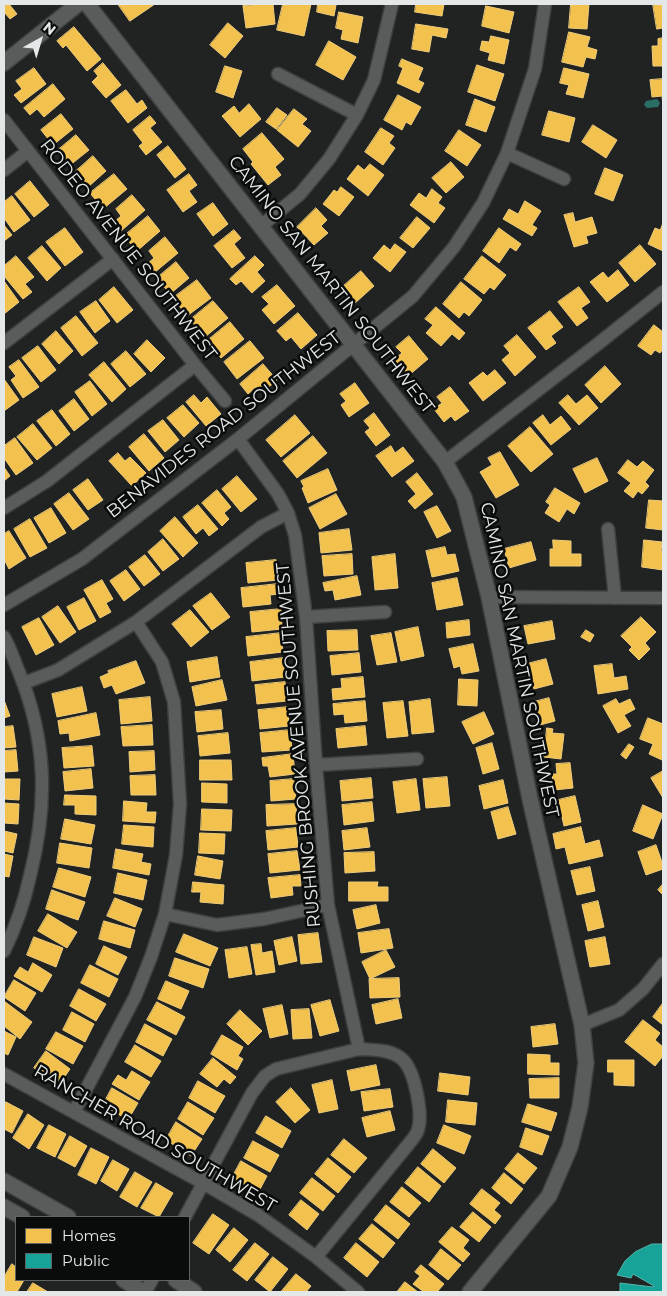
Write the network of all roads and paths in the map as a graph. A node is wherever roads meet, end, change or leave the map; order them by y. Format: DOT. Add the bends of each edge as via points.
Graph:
graph roads {
  1 [pos="78,4"];
  2 [pos="88,4"];
  3 [pos="392,4"];
  4 [pos="545,4"];
  5 [pos="4,64"];
  6 [pos="278,74"];
  7 [pos="357,115"];
  8 [pos="4,120"];
  9 [pos="28,150"];
  10 [pos="507,153"];
  11 [pos="4,170"];
  12 [pos="564,179"];
  13 [pos="261,226"];
  14 [pos="113,259"];
  15 [pos="663,292"];
  16 [pos="4,343"];
  17 [pos="354,346"];
  18 [pos="195,364"];
  19 [pos="225,401"];
  20 [pos="238,439"];
  21 [pos="445,462"];
  22 [pos="4,508"];
  23 [pos="288,513"];
  24 [pos="608,529"];
  25 [pos="489,596"];
  26 [pos="614,598"];
  27 [pos="663,598"];
  28 [pos="4,605"];
  29 [pos="385,612"];
  30 [pos="306,617"];
  31 [pos="136,622"];
  32 [pos="4,637"];
  33 [pos="24,683"];
  34 [pos="417,759"];
  35 [pos="316,765"];
  36 [pos="328,905"];
  37 [pos="165,914"];
  38 [pos="4,951"];
  39 [pos="663,964"];
  40 [pos="582,1025"];
  41 [pos="359,1049"];
  42 [pos="4,1074"];
  43 [pos="74,1112"];
  44 [pos="4,1181"];
  45 [pos="204,1183"];
  46 [pos="4,1207"];
  47 [pos="20,1216"];
  48 [pos="66,1216"];
  49 [pos="186,1216"];
  50 [pos="316,1257"];
  51 [pos="126,1281"];
  52 [pos="151,1281"];
  53 [pos="178,1281"];
  54 [pos="144,1292"];
  55 [pos="194,1292"];
  56 [pos="358,1292"];
  57 [pos="470,1292"];
  1 -- 5 [label="street"];
  2 -- 13 [label="street, CAMINO SAN MARTIN SOUTHWEST"];
  3 -- 7 [label="street" via="374,80"];
  4 -- 10 [label="street, BENAVIDES ROAD SOUTHWEST" via="535,70"];
  6 -- 7 [label="street"];
  7 -- 13 [label="street" via="330,159 300,194"];
  8 -- 9 [label="street, RODEO AVENUE SOUTHWEST"];
  9 -- 11 [label="street"];
  9 -- 14 [label="street, RODEO AVENUE SOUTHWEST"];
  10 -- 12 [label="street"];
  10 -- 17 [label="street, BENAVIDES ROAD SOUTHWEST" via="483,203 454,247 413,296"];
  13 -- 17 [label="street, CAMINO SAN MARTIN SOUTHWEST"];
  14 -- 16 [label="street"];
  14 -- 18 [label="street, RODEO AVENUE SOUTHWEST"];
  15 -- 21 [label="street"];
  17 -- 20 [label="street, BENAVIDES ROAD SOUTHWEST"];
  17 -- 21 [label="street, CAMINO SAN MARTIN SOUTHWEST"];
  18 -- 19 [label="street, RODEO AVENUE SOUTHWEST"];
  18 -- 22 [label="street" via="47,481"];
  20 -- 23 [label="street, RUSHING BROOK AVENUE SOUTHWEST"];
  20 -- 28 [label="street, BENAVIDES ROAD SOUTHWEST" via="82,559"];
  21 -- 25 [label="street, CAMINO SAN MARTIN SOUTHWEST" via="464,497"];
  23 -- 30 [label="street, RUSHING BROOK AVENUE SOUTHWEST" via="296,535"];
  23 -- 31 [label="street" via="261,527"];
  24 -- 26 [label="street"];
  25 -- 26 [label="street"];
  25 -- 40 [label="street, CAMINO SAN MARTIN SOUTHWEST" via="530,799"];
  26 -- 27 [label="street"];
  29 -- 30 [label="street"];
  30 -- 35 [label="street, RUSHING BROOK AVENUE SOUTHWEST"];
  31 -- 33 [label="street" via="58,670"];
  31 -- 37 [label="street" via="162,662 174,702 180,804 176,855"];
  32 -- 33 [label="street"];
  33 -- 38 [label="street" via="35,718 40,750 42,810 38,843 22,909"];
  34 -- 35 [label="street"];
  35 -- 36 [label="street, RUSHING BROOK AVENUE SOUTHWEST"];
  36 -- 37 [label="street" via="217,925"];
  36 -- 41 [label="street, RUSHING BROOK AVENUE SOUTHWEST"];
  37 -- 43 [label="street" via="135,997"];
  39 -- 40 [label="street" via="643,989 619,1010"];
  40 -- 57 [label="street, CAMINO SAN MARTIN SOUTHWEST" via="586,1064 570,1146 549,1196"];
  41 -- 45 [label="street" via="276,1069 265,1076 252,1093"];
  41 -- 50 [label="street" via="386,1050 403,1059 413,1077 418,1130"];
  42 -- 43 [label="street, RANCHER ROAD SOUTHWEST"];
  43 -- 45 [label="street, RANCHER ROAD SOUTHWEST"];
  44 -- 48 [label="street"];
  45 -- 49 [label="street"];
  45 -- 50 [label="street, RANCHER ROAD SOUTHWEST" via="258,1215"];
  46 -- 47 [label="street"];
  50 -- 56 [label="street, RANCHER ROAD SOUTHWEST"];
  51 -- 54 [label="street"];
  52 -- 54 [label="street"];
  53 -- 55 [label="street"];
}
